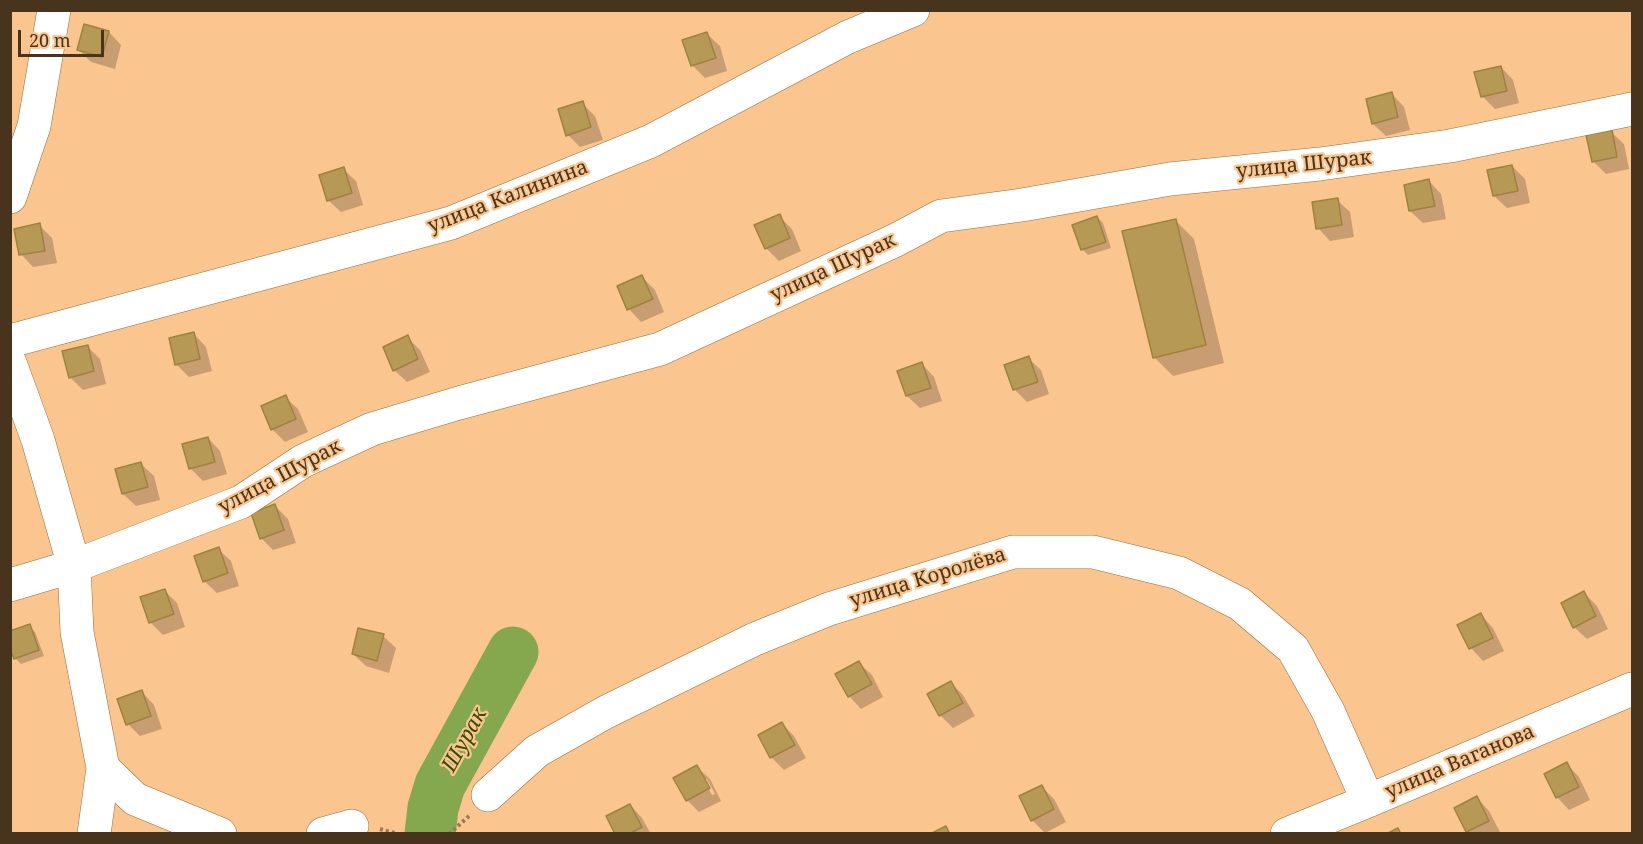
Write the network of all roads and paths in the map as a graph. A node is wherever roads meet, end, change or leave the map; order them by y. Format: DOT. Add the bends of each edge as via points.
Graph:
graph roads {
  1 [pos="54,10"];
  2 [pos="914,10"];
  3 [pos="1632,109"];
  4 [pos="10,197"];
  5 [pos="10,341"];
  6 [pos="10,363"];
  7 [pos="74,566"];
  8 [pos="10,585"];
  9 [pos="1632,689"];
  10 [pos="103,768"];
  11 [pos="488,795"];
  12 [pos="1368,801"];
  13 [pos="94,834"];
  14 [pos="219,834"];
  15 [pos="1287,834"];
  1 -- 4 [label="street" via="34,126"];
  2 -- 5 [label="street, улица Калинина" via="848,37 651,141 451,223"];
  3 -- 7 [label="street, улица Шурак" via="1450,146 1320,165 1170,179 941,216 660,349 372,429 303,461 241,502"];
  6 -- 7 [label="street" via="39,440"];
  7 -- 8 [label="street, улица Шурак"];
  7 -- 10 [label="street" via="77,632"];
  9 -- 12 [label="street, улица Ваганова"];
  10 -- 13 [label="street"];
  10 -- 14 [label="street" via="135,800"];
  11 -- 12 [label="street, улица Королёва" via="537,751 606,712 755,639 829,609 1013,552 1093,552 1179,573 1240,604 1293,649 1328,711"];
  12 -- 15 [label="street, улица Ваганова"];
}
